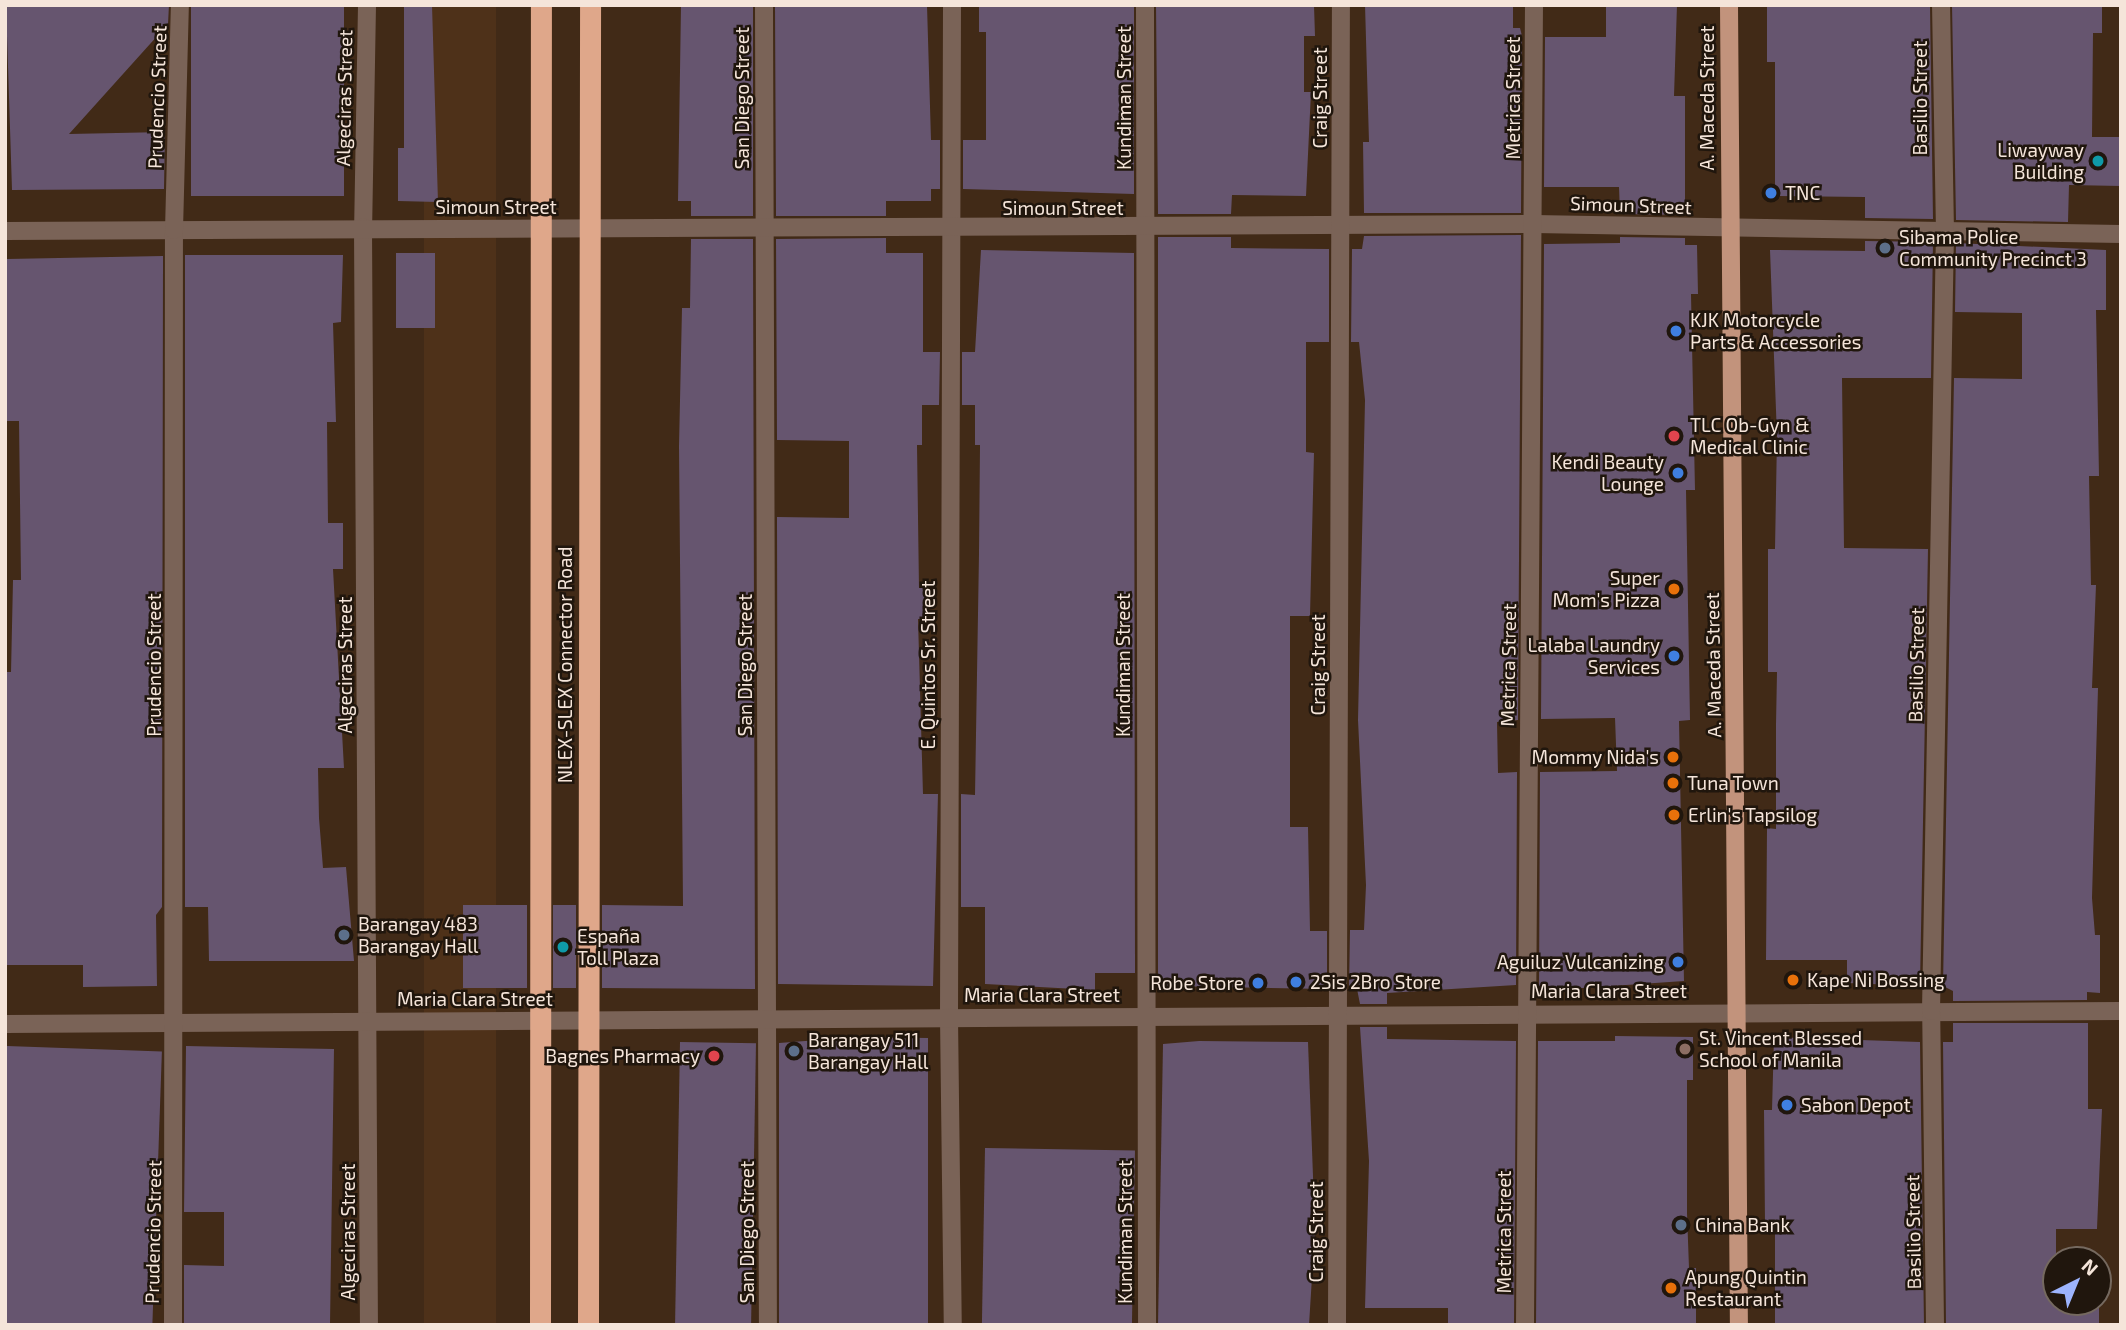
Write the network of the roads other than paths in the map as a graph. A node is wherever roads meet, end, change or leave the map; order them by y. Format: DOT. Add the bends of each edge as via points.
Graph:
graph roads {
  1 [pos="180,5"];
  2 [pos="368,5"];
  3 [pos="541,5"];
  4 [pos="590,5"];
  5 [pos="764,5"];
  6 [pos="952,5"];
  7 [pos="1145,5"];
  8 [pos="1341,5"];
  9 [pos="1534,5"];
  10 [pos="1729,5"];
  11 [pos="1941,5"];
  12 [pos="1341,224"];
  13 [pos="1534,224"];
  14 [pos="763,226"];
  15 [pos="363,227"];
  16 [pos="950,228"];
  17 [pos="1144,229"];
  18 [pos="1728,229"];
  19 [pos="174,230"];
  20 [pos="5,231"];
  21 [pos="1945,232"];
  22 [pos="2121,234"];
  23 [pos="1931,1011"];
  24 [pos="2121,1011"];
  25 [pos="1739,1012"];
  26 [pos="1525,1013"];
  27 [pos="1338,1014"];
  28 [pos="1144,1016"];
  29 [pos="949,1017"];
  30 [pos="769,1018"];
  31 [pos="370,1021"];
  32 [pos="176,1023"];
  33 [pos="5,1024"];
  34 [pos="173,1325"];
  35 [pos="369,1325"];
  36 [pos="540,1325"];
  37 [pos="588,1325"];
  38 [pos="768,1325"];
  39 [pos="953,1325"];
  40 [pos="1147,1325"];
  41 [pos="1337,1325"];
  42 [pos="1525,1325"];
  43 [pos="1739,1325"];
  44 [pos="1935,1325"];
  1 -- 19 [label="street, Prudencio Street"];
  2 -- 15 [label="street, Algeciras Street"];
  3 -- 36 [label="highway, NLEX-SLEX Connector Road, bridge"];
  4 -- 37 [label="highway, NLEX-SLEX Connector Road, bridge"];
  5 -- 14 [label="street, San Diego Street"];
  6 -- 16 [label="street, E. Quintos Sr. Street"];
  7 -- 17 [label="street, Kundiman Street"];
  8 -- 12 [label="street, Craig Street"];
  9 -- 13 [label="street, Metrica Street"];
  10 -- 18 [label="main road, A. Maceda Street"];
  11 -- 21 [label="street, Basilio Street"];
  12 -- 13 [label="street, Simoun Street"];
  12 -- 17 [label="street, Simoun Street"];
  12 -- 27 [label="street, Craig Street"];
  13 -- 18 [label="street, Simoun Street"];
  13 -- 26 [label="street, Metrica Street"];
  14 -- 15 [label="street, Simoun Street"];
  14 -- 16 [label="street, Simoun Street"];
  14 -- 30 [label="street, San Diego Street"];
  15 -- 19 [label="street, Simoun Street"];
  15 -- 31 [label="street, Algeciras Street"];
  16 -- 17 [label="street, Simoun Street"];
  16 -- 29 [label="street, E. Quintos Sr. Street"];
  17 -- 28 [label="street, Kundiman Street"];
  18 -- 21 [label="street, Simoun Street"];
  18 -- 25 [label="main road, A. Maceda Street"];
  19 -- 20 [label="street, Simoun Street"];
  19 -- 32 [label="street, Prudencio Street"];
  21 -- 22 [label="street, Simoun Street"];
  21 -- 23 [label="street, Basilio Street"];
  23 -- 24 [label="street, Maria Clara Street"];
  23 -- 25 [label="street, Maria Clara Street"];
  23 -- 44 [label="street, Basilio Street"];
  25 -- 26 [label="street, Maria Clara Street"];
  25 -- 43 [label="main road, A. Maceda Street"];
  26 -- 27 [label="street, Maria Clara Street"];
  26 -- 42 [label="street, Metrica Street"];
  27 -- 28 [label="street, Maria Clara Street"];
  27 -- 41 [label="street, Craig Street"];
  28 -- 29 [label="street, Maria Clara Street"];
  28 -- 40 [label="street, Kundiman Street"];
  29 -- 30 [label="street, Maria Clara Street"];
  29 -- 39 [label="street, E. Quintos Sr. Street"];
  30 -- 31 [label="street, Maria Clara Street"];
  30 -- 38 [label="street, San Diego Street"];
  31 -- 32 [label="street, Maria Clara Street"];
  31 -- 35 [label="street, Algeciras Street"];
  32 -- 33 [label="street, Maria Clara Street"];
  32 -- 34 [label="street, Prudencio Street"];
}
